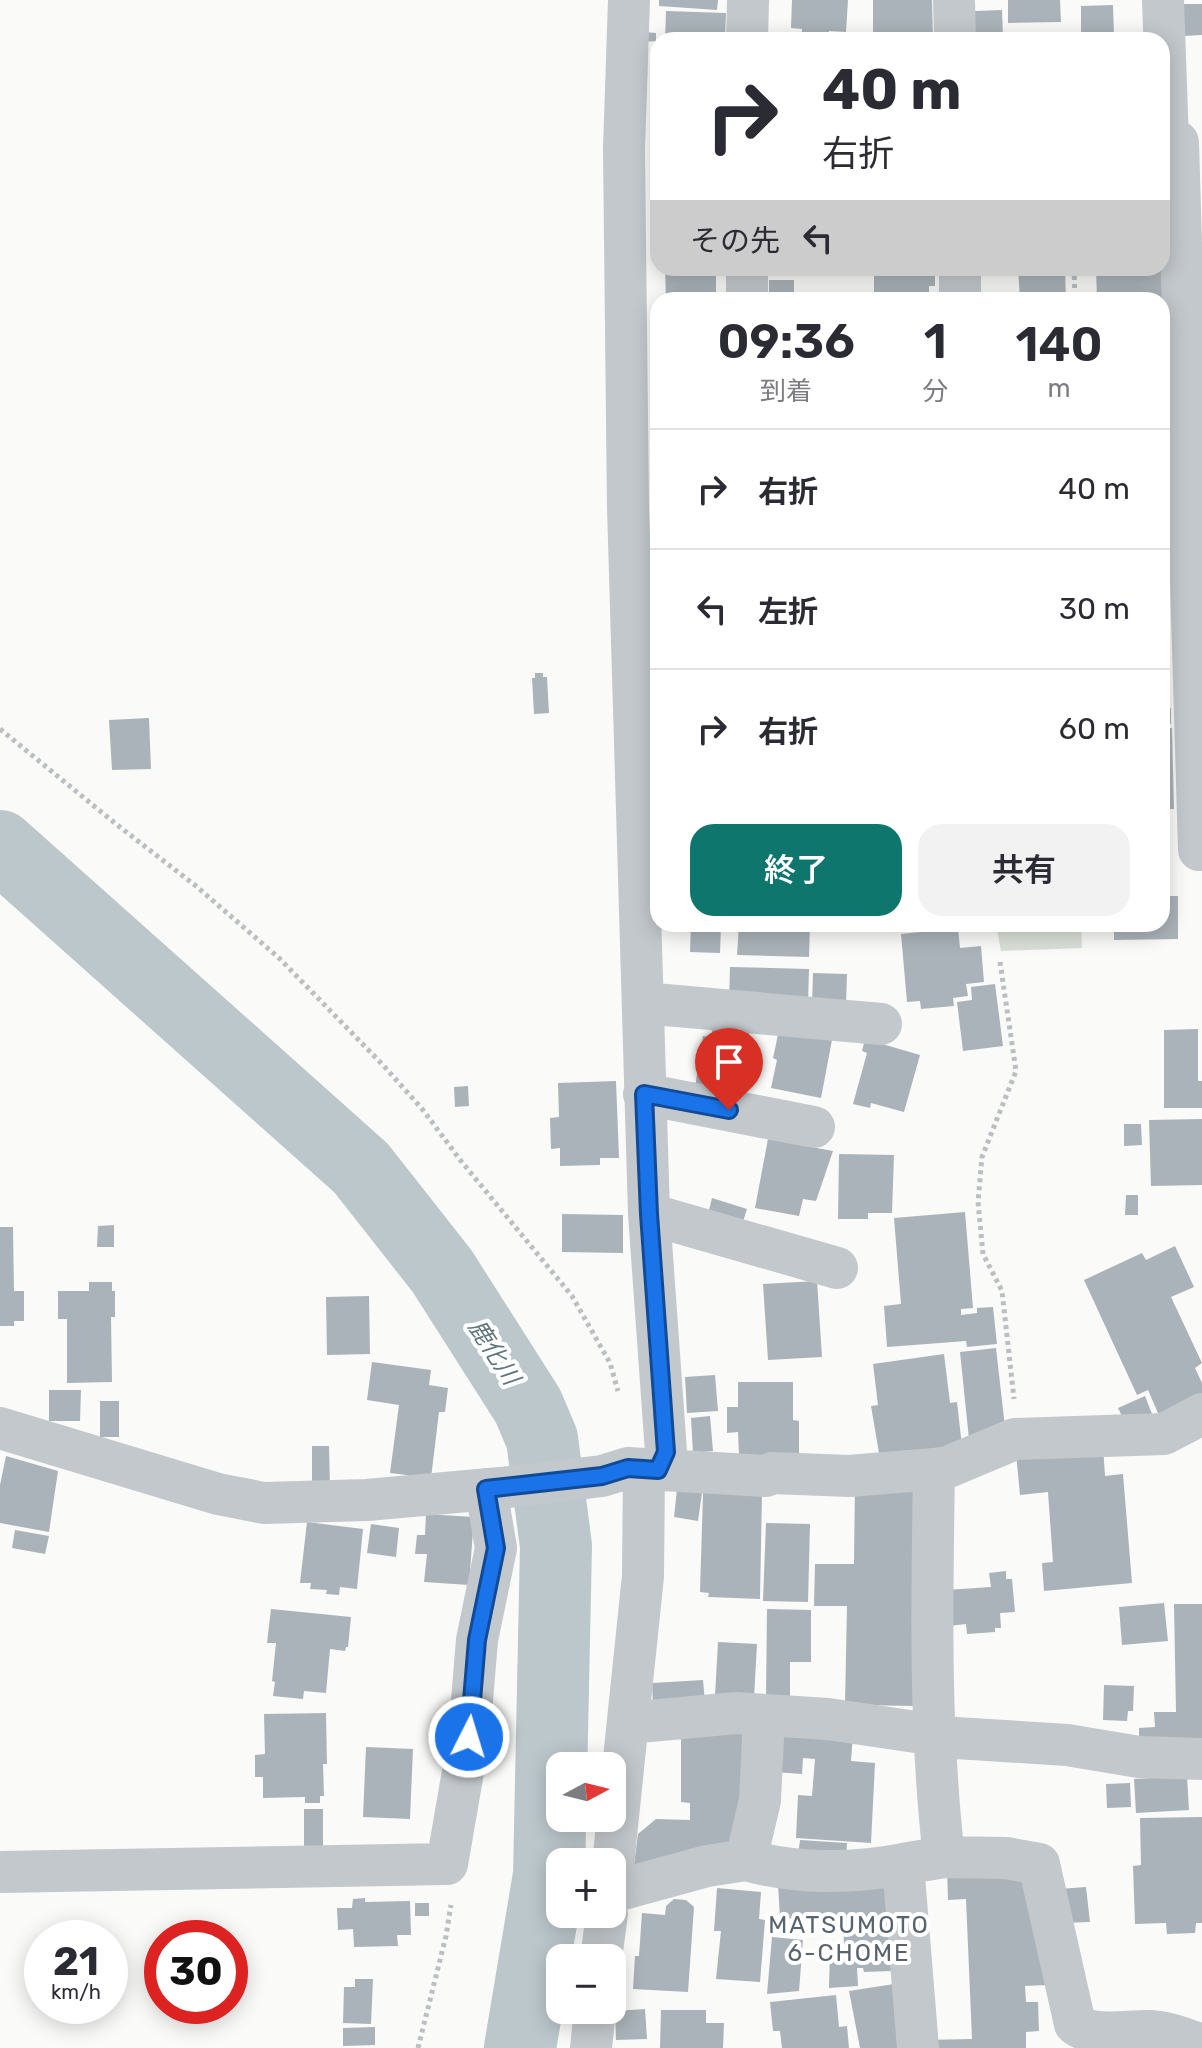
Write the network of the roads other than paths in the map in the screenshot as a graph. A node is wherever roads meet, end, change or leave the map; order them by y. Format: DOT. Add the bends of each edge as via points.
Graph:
graph roads {
  1 [pos="629,0"];
  2 [pos="748,0"];
  3 [pos="954,0"];
  4 [pos="1163,0"];
  5 [pos="747,32"];
  6 [pos="955,32"];
  7 [pos="1166,32"];
  8 [pos="1170,66"];
  9 [pos="1178,142"];
  10 [pos="641,149"];
  11 [pos="643,507"];
  12 [pos="1202,850"];
  13 [pos="648,898"];
  14 [pos="643,1003"];
  15 [pos="881,1024"];
  16 [pos="644,1094"];
  17 [pos="814,1127"];
  18 [pos="649,1214"];
  19 [pos="837,1268"];
  20 [pos="1202,1414"];
  21 [pos="0,1428"];
  22 [pos="643,1469"];
  23 [pos="934,1469"];
  24 [pos="493,1489"];
  25 [pos="764,1716"];
  26 [pos="628,1723"];
  27 [pos="935,1733"];
  28 [pos="1202,1759"];
  29 [pos="615,1848"];
  30 [pos="944,1857"];
  31 [pos="746,1860"];
  32 [pos="903,1864"];
  33 [pos="0,1872"];
  34 [pos="626,1888"];
  35 [pos="594,2024"];
  36 [pos="1202,2045"];
  37 [pos="591,2048"];
  38 [pos="918,2048"];
  1 -- 10 [label="street"];
  2 -- 5 [label="street"];
  3 -- 6 [label="street"];
  4 -- 7 [label="street"];
  8 -- 9 [label="street"];
  9 -- 12 [label="street"];
  10 -- 11 [label="street"];
  11 -- 13 [label="street"];
  13 -- 14 [label="street"];
  14 -- 15 [label="street"];
  14 -- 16 [label="street"];
  16 -- 17 [label="street"];
  16 -- 18 [label="street"];
  18 -- 19 [label="street"];
  18 -- 22 [label="street" via="666,1452"];
  20 -- 23 [label="street" via="1164,1434 1019,1439"];
  21 -- 24 [label="street" via="264,1503"];
  22 -- 23 [label="street" via="849,1476"];
  22 -- 24 [label="street"];
  22 -- 26 [label="street" via="643,1576"];
  23 -- 27 [label="street"];
  24 -- 33 [label="street" via="496,1548 477,1640 469,1737 447,1864"];
  25 -- 26 [label="street" via="736,1713"];
  25 -- 27 [label="street"];
  25 -- 31 [label="street" via="760,1800"];
  26 -- 29 [label="street"];
  27 -- 28 [label="street" via="1139,1757"];
  27 -- 30 [label="street"];
  30 -- 32 [label="street"];
  30 -- 36 [label="street" via="1039,1864 1080,2028 1155,2031"];
  31 -- 32 [label="street" via="820,1870 869,1871"];
  31 -- 34 [label="street"];
  32 -- 38 [label="street"];
  35 -- 37 [label="street"];
}
